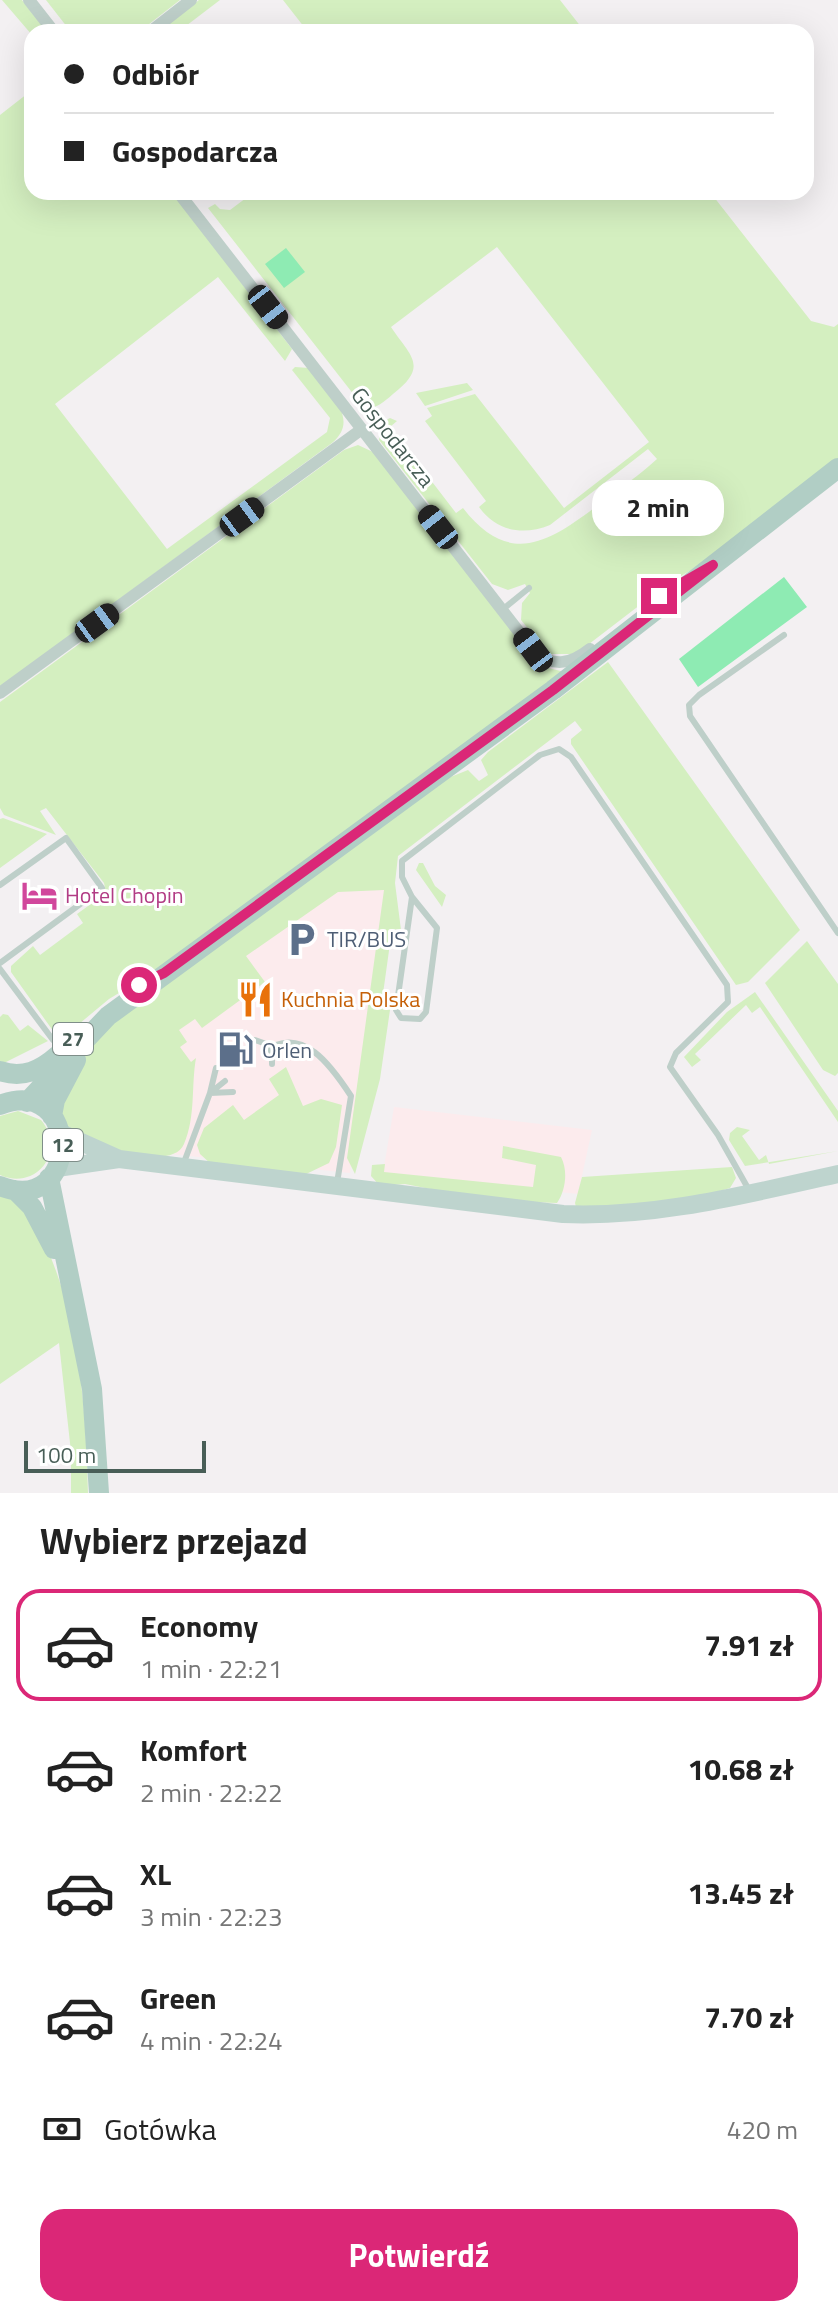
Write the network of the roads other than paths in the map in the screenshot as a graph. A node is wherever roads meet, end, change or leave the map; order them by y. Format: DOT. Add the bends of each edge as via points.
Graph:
graph roads {
  1 [pos="29,0"];
  2 [pos="191,0"];
  3 [pos="48,24"];
  4 [pos="160,24"];
  5 [pos="184,200"];
  6 [pos="362,429"];
  7 [pos="838,468"];
  8 [pos="713,565"];
  9 [pos="529,588"];
  10 [pos="502,610"];
  11 [pos="784,635"];
  12 [pos="0,693"];
  13 [pos="0,885"];
  14 [pos="412,897"];
  15 [pos="838,933"];
  16 [pos="0,966"];
  17 [pos="164,973"];
  18 [pos="255,1040"];
  19 [pos="272,1046"];
  20 [pos="264,1052"];
  21 [pos="71,1054"];
  22 [pos="272,1064"];
  23 [pos="216,1068"];
  24 [pos="0,1071"];
  25 [pos="225,1081"];
  26 [pos="233,1092"];
  27 [pos="210,1093"];
  28 [pos="10,1101"];
  29 [pos="57,1124"];
  30 [pos="119,1159"];
  31 [pos="182,1166"];
  32 [pos="53,1173"];
  33 [pos="838,1174"];
  34 [pos="337,1187"];
  35 [pos="8,1188"];
  36 [pos="750,1193"];
  37 [pos="64,1266"];
  38 [pos="99,1493"];
  1 -- 3 [label="street"];
  2 -- 4 [label="street"];
  5 -- 6 [label="street, Gospodarcza"];
  6 -- 10 [label="street, Gospodarcza"];
  6 -- 12 [label="street"];
  7 -- 8 [label="main road, 27"];
  8 -- 10 [label="street, Gospodarcza" via="564,663 539,656"];
  8 -- 17 [label="main road, 27" via="528,708"];
  9 -- 10 [label="lane"];
  11 -- 15 [label="lane" via="699,695 689,705 690,716"];
  13 -- 16 [label="lane" via="66,838 102,888"];
  14 -- 14 [label="lane" via="396,1010 401,1018 420,1019 426,1012 437,928"];
  14 -- 36 [label="lane" via="402,877 402,861 408,854 540,755 559,749 571,757 727,985 728,1002 676,1053 670,1067 718,1135"];
  16 -- 21 [label="lane" via="53,1040"];
  17 -- 21 [label="main road, 27"];
  17 -- 21 [label="main road, 27" via="98,1012"];
  18 -- 19 [label="lane"];
  19 -- 20 [label="lane"];
  19 -- 22 [label="lane"];
  19 -- 34 [label="lane" via="306,1045 329,1065 351,1096"];
  21 -- 24 [label="main road, 27" via="37,1070 15,1075"];
  21 -- 28 [label="main road, 27"];
  21 -- 29 [label="main road, 27" via="55,1100"];
  23 -- 27 [label="lane"];
  25 -- 27 [label="lane"];
  26 -- 27 [label="lane"];
  27 -- 31 [label="lane"];
  28 -- 29 [label="main road, 12"];
  29 -- 30 [label="street"];
  29 -- 32 [label="main road, 12" via="63,1151"];
  30 -- 31 [label="street"];
  30 -- 32 [label="street"];
  31 -- 34 [label="street"];
  32 -- 35 [label="main road, 12" via="33,1188"];
  32 -- 37 [label="main road, 12"];
  33 -- 36 [label="street"];
  34 -- 36 [label="street" via="608,1216 679,1209"];
  35 -- 37 [label="main road, 12" via="38,1215"];
  37 -- 38 [label="main road, 12" via="92,1389"];
}
